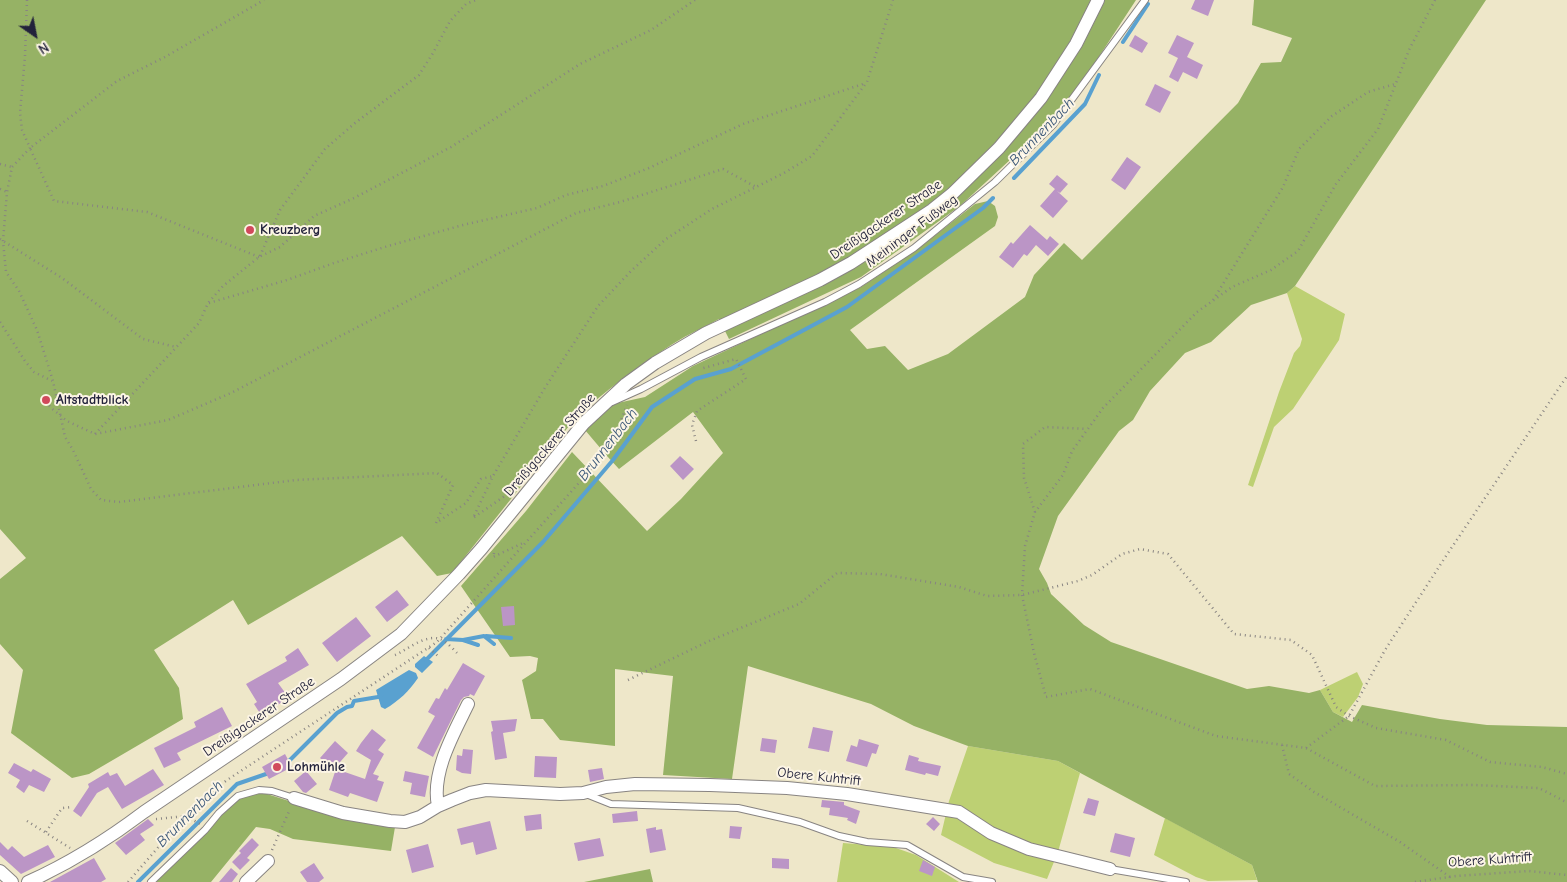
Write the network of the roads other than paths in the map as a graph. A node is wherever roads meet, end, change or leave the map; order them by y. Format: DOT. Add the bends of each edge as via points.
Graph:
graph roads {
  1 [pos="1098,0"];
  2 [pos="1145,0"];
  3 [pos="599,408"];
  4 [pos="468,704"];
  5 [pos="583,793"];
  6 [pos="294,798"];
  7 [pos="438,806"];
  8 [pos="268,861"];
  9 [pos="1110,869"];
  10 [pos="0,871"];
  11 [pos="12,882"];
  12 [pos="28,882"];
  13 [pos="151,882"];
  14 [pos="246,882"];
  15 [pos="992,882"];
  16 [pos="1186,882"];
  1 -- 3 [label="street, Dreißigackerer Straße" via="1076,44 1041,98 999,148 952,194 881,245 820,280 742,315 655,362"];
  2 -- 3 [label="lane, Meininger Fußweg" via="1053,125 995,182 914,248 825,302 701,357"];
  3 -- 12 [label="street, Dreißigackerer Straße" via="465,567 401,634 341,680 114,834"];
  4 -- 7 [label="street" via="446,749 437,788"];
  5 -- 7 [label="street, Obere Kuhtrift" via="486,790"];
  5 -- 9 [label="street, Obere Kuhtrift" via="606,787 644,784 710,784 847,794 959,812 991,834 1029,849"];
  5 -- 15 [label="lane" via="611,804 738,808 800,822 839,836 907,846 963,877"];
  6 -- 7 [label="street, Obere Kuhtrift" via="343,813 405,822"];
  6 -- 13 [label="lane, Obere Kuhtrift" via="259,790 238,796"];
  8 -- 14 [label="street"];
  9 -- 16 [label="lane, Obere Kuhtrift"];
  10 -- 11 [label="street"];
}
